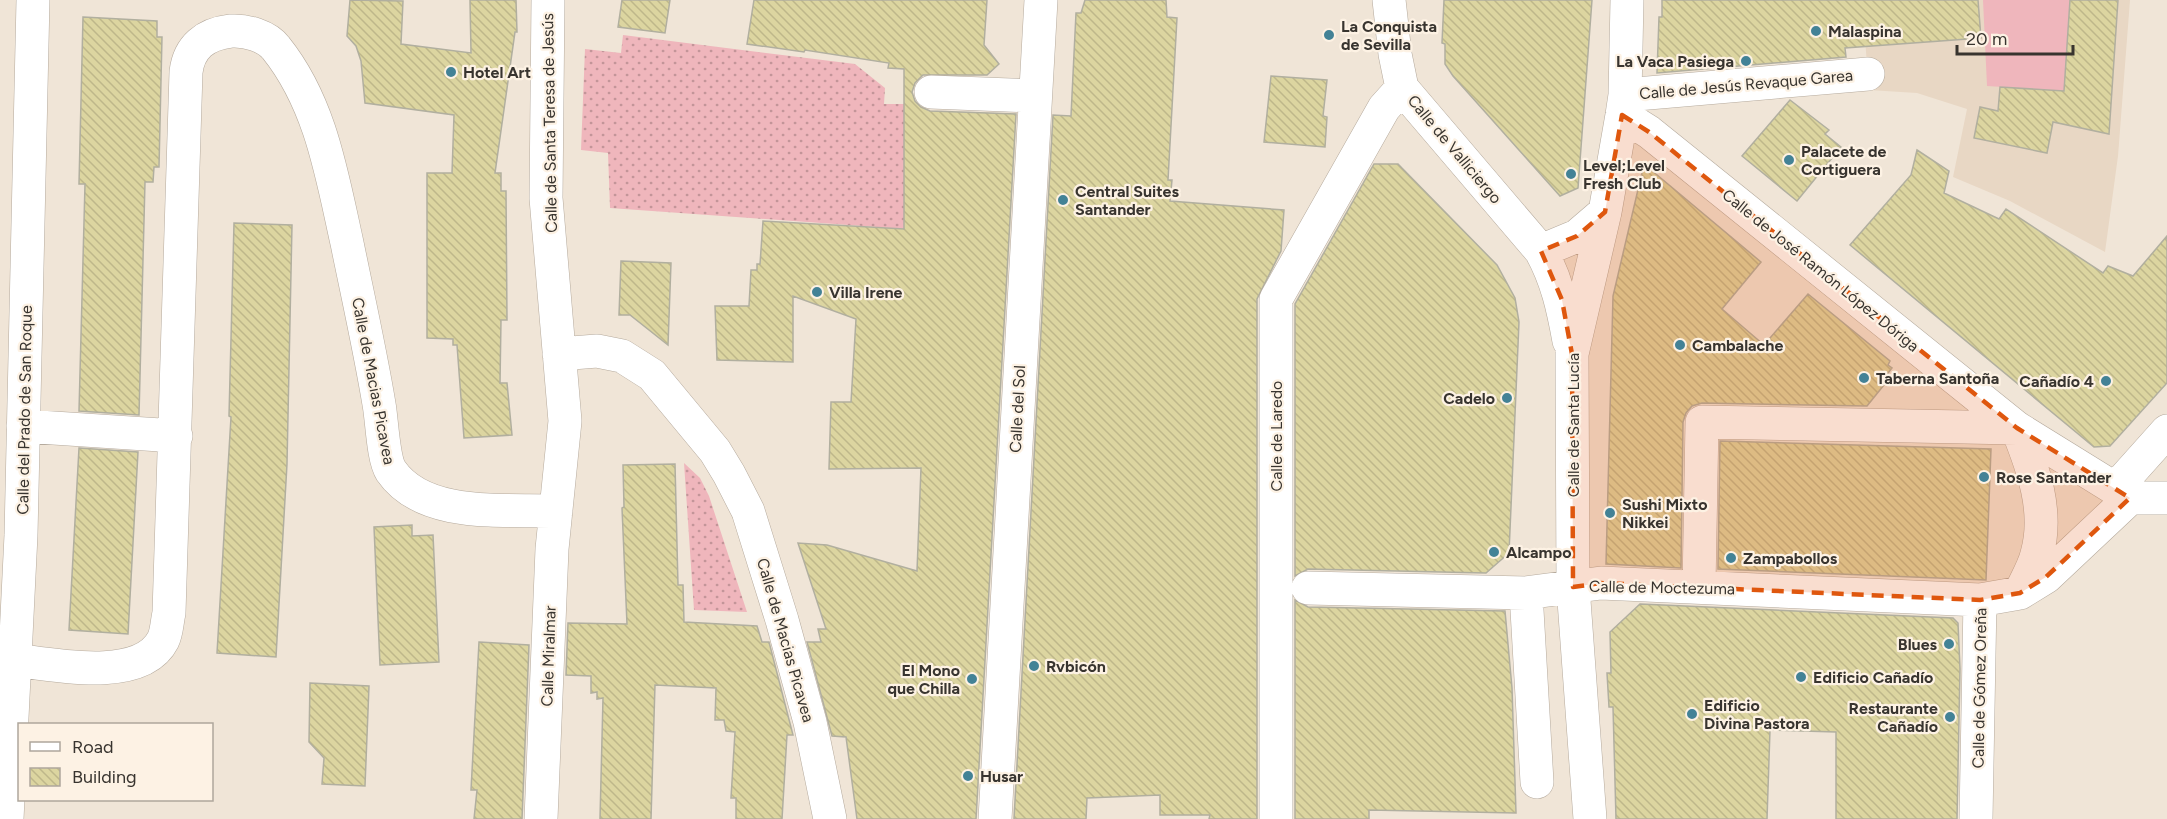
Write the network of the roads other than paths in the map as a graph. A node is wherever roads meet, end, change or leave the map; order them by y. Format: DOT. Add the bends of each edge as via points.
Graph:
graph roads {
  1 [pos="33,0"];
  2 [pos="548,0"];
  3 [pos="1041,0"];
  4 [pos="1389,0"];
  5 [pos="1627,0"];
  6 [pos="1868,74"];
  7 [pos="1402,88"];
  8 [pos="931,92"];
  9 [pos="1034,96"];
  10 [pos="1623,105"];
  11 [pos="1605,212"];
  12 [pos="1541,251"];
  13 [pos="559,354"];
  14 [pos="1572,354"];
  15 [pos="23,426"];
  16 [pos="2017,428"];
  17 [pos="2167,431"];
  18 [pos="176,436"];
  19 [pos="2123,493"];
  20 [pos="2167,498"];
  21 [pos="556,511"];
  22 [pos="11,534"];
  23 [pos="1574,587"];
  24 [pos="1699,587"];
  25 [pos="1308,588"];
  26 [pos="2020,593"];
  27 [pos="1526,594"];
  28 [pos="1980,600"];
  29 [pos="16,660"];
  30 [pos="1537,782"];
  31 [pos="541,810"];
  32 [pos="7,819"];
  33 [pos="830,819"];
  34 [pos="995,819"];
  35 [pos="1276,819"];
  36 [pos="1590,819"];
  37 [pos="1976,819"];
  1 -- 15 [label="street, Calle del Prado de San Roque"];
  2 -- 13 [label="street, Calle de Santa Teresa de Jesús" via="546,198"];
  3 -- 9 [label="street, Calle del Sol"];
  4 -- 7 [label="street, Calle de Valliciergo"];
  5 -- 10 [label="street, Calle de Santa Lucía"];
  6 -- 10 [label="street, Calle de Jesús Revaque Garea"];
  7 -- 12 [label="street, Calle de Valliciergo"];
  7 -- 35 [label="street, Calle de Laredo" via="1378,118 1276,299"];
  8 -- 9 [label="street"];
  9 -- 34 [label="street, Calle del Sol"];
  10 -- 11 [label="street, Calle de Santa Lucía"];
  10 -- 16 [label="street, Calle de José Ramón López Dóriga" via="1649,132"];
  11 -- 12 [label="street" via="1576,236"];
  11 -- 14 [label="street, Calle de Santa Lucía"];
  12 -- 14 [label="street, Calle de Valliciergo" via="1562,300"];
  13 -- 21 [label="street" via="565,421"];
  13 -- 33 [label="street, Calle de Macias Picavea" via="597,351 622,356 652,375 715,451 729,474 747,511 782,620 810,722"];
  14 -- 23 [label="street, Calle de Santa Lucía"];
  15 -- 18 [label="street"];
  15 -- 22 [label="street, Calle del Prado de San Roque"];
  16 -- 19 [label="street, Calle de José Ramón López Dóriga"];
  16 -- 24 [label="street" via="1702,422"];
  16 -- 26 [label="street, Calle de José Ramón López Dóriga" via="2037,478 2041,523 2037,555"];
  17 -- 19 [label="street, Calle de Gómez Oreña"];
  18 -- 21 [label="street, Calle de Macias Picavea" via="188,57 195,45 211,36 243,31 275,46 308,102 326,148 375,381 389,468 407,490 452,506"];
  18 -- 29 [label="street, Calle de Macias Picavea" via="169,613 163,640 138,663 110,667"];
  19 -- 20 [label="street"];
  19 -- 26 [label="street, Calle de Gómez Oreña" via="2046,577"];
  21 -- 31 [label="street, Calle Miralmar"];
  22 -- 29 [label="street, Calle del Prado de San Roque"];
  23 -- 24 [label="street, Calle de Moctezuma" via="1601,583"];
  23 -- 27 [label="street, Calle de Moctezuma"];
  23 -- 36 [label="street, Calle de Santa Lucía"];
  24 -- 28 [label="street, Calle de Moctezuma"];
  25 -- 27 [label="street, Calle de Moctezuma"];
  26 -- 28 [label="street, Calle de Gómez Oreña"];
  27 -- 30 [label="street"];
  28 -- 37 [label="street, Calle de Gómez Oreña"];
  29 -- 32 [label="street, Calle del Prado de San Roque"];
}
